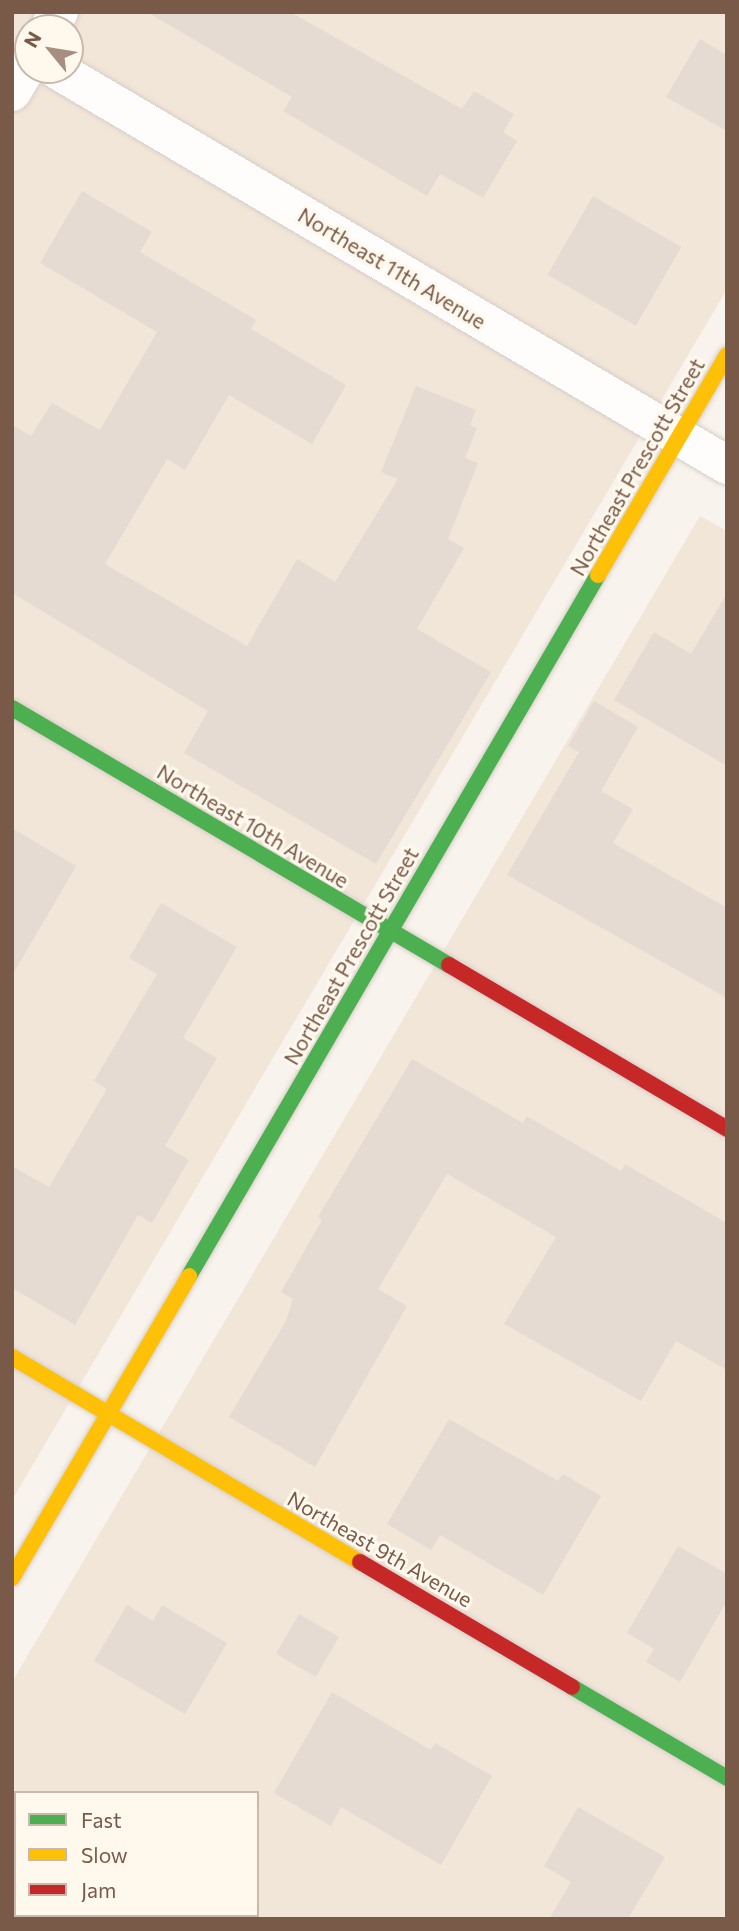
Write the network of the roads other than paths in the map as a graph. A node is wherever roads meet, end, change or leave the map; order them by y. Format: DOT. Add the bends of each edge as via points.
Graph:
graph roads {
  1 [pos="81,84"];
  2 [pos="727,355"];
  3 [pos="678,437"];
  4 [pos="727,465"];
  5 [pos="12,708"];
  6 [pos="390,932"];
  7 [pos="727,1129"];
  8 [pos="12,1357"];
  9 [pos="108,1413"];
  10 [pos="12,1578"];
  11 [pos="727,1778"];
  1 -- 3 [label="street, Northeast 11th Avenue"];
  2 -- 3 [label="street, Northeast Prescott Street"];
  3 -- 4 [label="street, Northeast 11th Avenue"];
  3 -- 6 [label="street, Northeast Prescott Street"];
  5 -- 6 [label="street, Northeast 10th Avenue"];
  6 -- 7 [label="street, Northeast 10th Avenue"];
  6 -- 9 [label="street, Northeast Prescott Street"];
  8 -- 9 [label="street, Northeast 9th Avenue"];
  9 -- 10 [label="street, Northeast Prescott Street"];
  9 -- 11 [label="street, Northeast 9th Avenue"];
}
